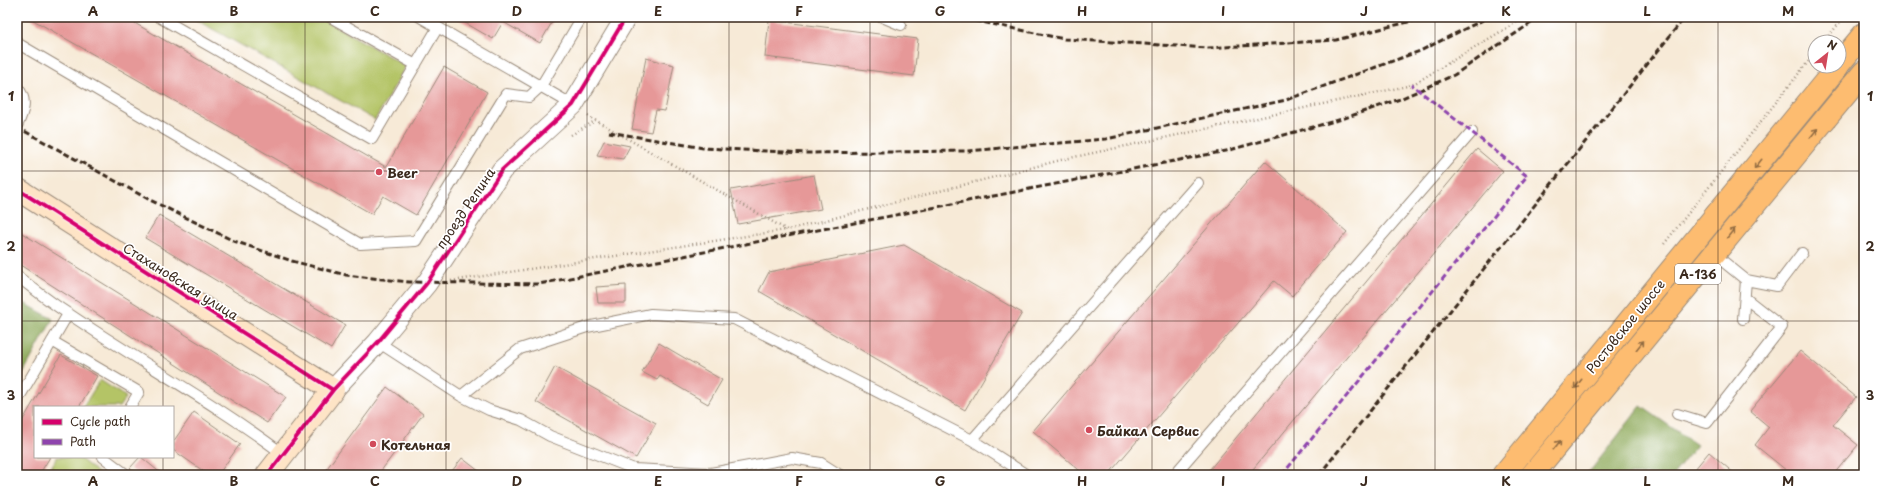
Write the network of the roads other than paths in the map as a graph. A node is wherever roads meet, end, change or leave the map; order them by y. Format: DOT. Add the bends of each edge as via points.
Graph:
graph roads {
  1 [pos="159,17"];
  2 [pos="330,17"];
  3 [pos="420,17"];
  4 [pos="582,17"];
  5 [pos="626,17"];
  6 [pos="882,17"];
  7 [pos="901,25"];
  8 [pos="438,27"];
  9 [pos="1864,34"];
  10 [pos="17,43"];
  11 [pos="1847,54"];
  12 [pos="416,65"];
  13 [pos="1864,72"];
  14 [pos="1831,74"];
  15 [pos="541,86"];
  16 [pos="17,87"];
  17 [pos="573,105"];
  18 [pos="17,126"];
  19 [pos="1472,132"];
  20 [pos="1198,182"];
  21 [pos="17,189"];
  22 [pos="1802,253"];
  23 [pos="1714,254"];
  24 [pos="17,276"];
  25 [pos="1746,280"];
  26 [pos="1745,298"];
  27 [pos="68,314"];
  28 [pos="1743,319"];
  29 [pos="52,341"];
  30 [pos="378,342"];
  31 [pos="333,390"];
  32 [pos="461,396"];
  33 [pos="17,401"];
  34 [pos="131,406"];
  35 [pos="1677,414"];
  36 [pos="972,440"];
  37 [pos="283,454"];
  38 [pos="104,458"];
  39 [pos="127,475"];
  40 [pos="267,475"];
  41 [pos="840,475"];
  42 [pos="1027,475"];
  43 [pos="1174,475"];
  44 [pos="1503,475"];
  45 [pos="1532,475"];
  1 -- 12 [label="lane" via="372,139"];
  2 -- 12 [label="lane"];
  3 -- 8 [label="lane"];
  4 -- 15 [label="lane"];
  5 -- 17 [label="street, проезд Репина"];
  6 -- 7 [label="lane"];
  8 -- 12 [label="lane"];
  8 -- 15 [label="lane"];
  9 -- 11 [label="main road, Ростовское шоссе / А-136"];
  10 -- 15 [label="lane" via="360,244 416,241 506,94 529,97"];
  23 -- 13 [label="main road, Ростовское шоссе / А-136, one-way"];
  14 -- 44 [label="main road, Ростовское шоссе / А-136, one-way"];
  15 -- 17 [label="lane"];
  16 -- 18 [label="lane" via="24,101 24,112"];
  17 -- 30 [label="street, проезд Репина" via="502,170 427,283"];
  19 -- 43 [label="lane"];
  20 -- 36 [label="lane"];
  21 -- 31 [label="street, Стахановская улица"];
  22 -- 25 [label="lane" via="1777,286"];
  23 -- 25 [label="lane"];
  45 -- 23 [label="main road, Ростовское шоссе / А-136, one-way"];
  24 -- 27 [label="lane"];
  25 -- 26 [label="lane"];
  26 -- 28 [label="lane"];
  26 -- 35 [label="lane" via="1782,327 1708,423"];
  27 -- 29 [label="lane"];
  27 -- 37 [label="lane" via="261,437"];
  29 -- 33 [label="lane"];
  29 -- 34 [label="lane" via="139,392"];
  30 -- 31 [label="street, проезд Репина"];
  30 -- 32 [label="lane"];
  31 -- 37 [label="street"];
  32 -- 36 [label="lane" via="520,349 587,327 651,314 734,320"];
  32 -- 41 [label="lane" via="489,410 521,420 550,436 634,469 712,473 792,458 821,463"];
  36 -- 42 [label="lane"];
  37 -- 40 [label="street"];
  38 -- 39 [label="lane"];
}
